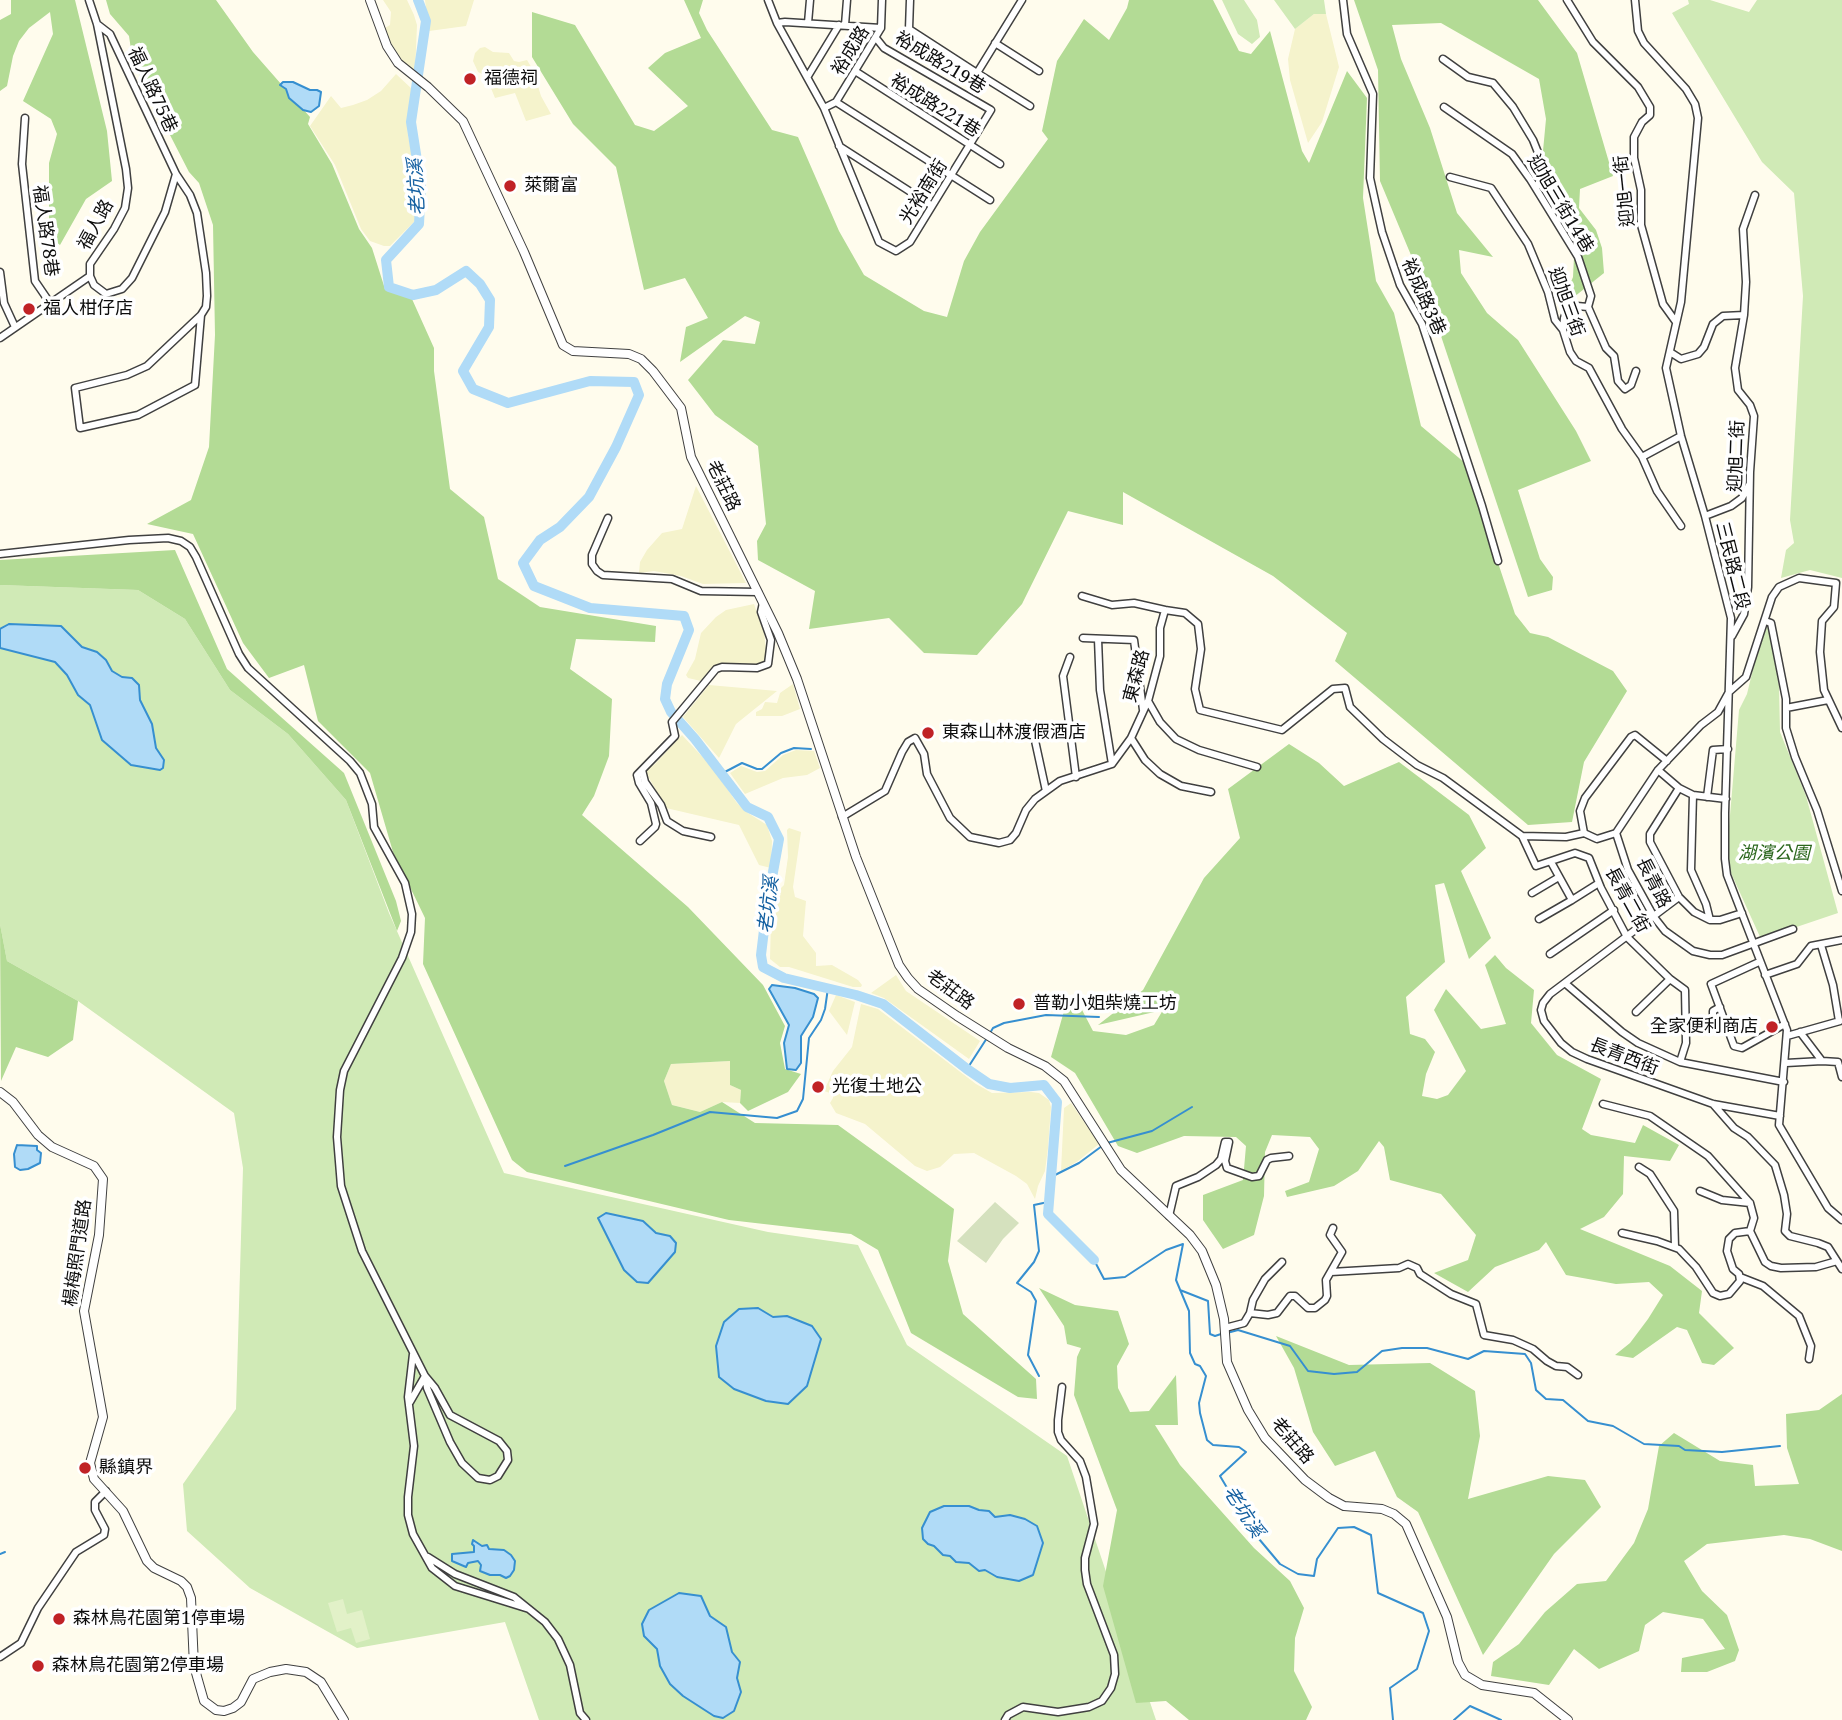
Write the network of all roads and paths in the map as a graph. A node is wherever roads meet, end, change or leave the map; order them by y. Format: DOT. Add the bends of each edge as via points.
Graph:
graph roads {
  1 [pos="89,0"];
  2 [pos="370,0"];
  3 [pos="810,0"];
  4 [pos="847,0"];
  5 [pos="882,0"];
  6 [pos="910,0"];
  7 [pos="1021,0"];
  8 [pos="1343,0"];
  9 [pos="1567,0"];
  10 [pos="1635,0"];
  11 [pos="769,2"];
  12 [pos="777,23"];
  13 [pos="808,23"];
  14 [pos="97,24"];
  15 [pos="842,25"];
  16 [pos="881,29"];
  17 [pos="876,38"];
  18 [pos="995,43"];
  19 [pos="1443,59"];
  20 [pos="855,71"];
  21 [pos="1040,71"];
  22 [pos="977,73"];
  23 [pos="808,76"];
  24 [pos="836,102"];
  25 [pos="1030,106"];
  26 [pos="1444,107"];
  27 [pos="824,108"];
  28 [pos="991,110"];
  29 [pos="25,118"];
  30 [pos="970,144"];
  31 [pos="838,145"];
  32 [pos="1000,164"];
  33 [pos="176,174"];
  34 [pos="951,174"];
  35 [pos="1451,177"];
  36 [pos="1536,188"];
  37 [pos="1755,195"];
  38 [pos="990,200"];
  39 [pos="931,205"];
  40 [pos="0,272"];
  41 [pos="90,276"];
  42 [pos="50,303"];
  43 [pos="1588,307"];
  44 [pos="201,314"];
  45 [pos="1744,315"];
  46 [pos="1676,322"];
  47 [pos="15,327"];
  48 [pos="1563,331"];
  49 [pos="0,338"];
  50 [pos="1670,352"];
  51 [pos="1636,371"];
  52 [pos="1681,436"];
  53 [pos="1642,457"];
  54 [pos="1750,484"];
  55 [pos="1705,516"];
  56 [pos="608,519"];
  57 [pos="1681,526"];
  58 [pos="0,554"];
  59 [pos="1497,561"];
  60 [pos="758,592"];
  61 [pos="1082,596"];
  62 [pos="763,603"];
  63 [pos="1165,610"];
  64 [pos="1765,621"];
  65 [pos="1083,638"];
  66 [pos="1731,638"];
  67 [pos="1098,639"];
  68 [pos="1070,657"];
  69 [pos="1729,692"];
  70 [pos="1828,700"];
  71 [pos="1148,701"];
  72 [pos="1786,708"];
  73 [pos="1143,712"];
  74 [pos="1842,728"];
  75 [pos="1034,736"];
  76 [pos="1131,738"];
  77 [pos="1728,749"];
  78 [pos="1667,761"];
  79 [pos="1112,764"];
  80 [pos="1257,767"];
  81 [pos="642,770"];
  82 [pos="1658,770"];
  83 [pos="1076,776"];
  84 [pos="1679,788"];
  85 [pos="1045,791"];
  86 [pos="1211,792"];
  87 [pos="1693,795"];
  88 [pos="1707,797"];
  89 [pos="1726,799"];
  90 [pos="842,817"];
  91 [pos="1584,833"];
  92 [pos="1616,833"];
  93 [pos="1522,836"];
  94 [pos="711,837"];
  95 [pos="640,841"];
  96 [pos="1551,862"];
  97 [pos="1559,877"];
  98 [pos="1599,883"];
  99 [pos="1842,891"];
  100 [pos="1532,892"];
  101 [pos="1679,897"];
  102 [pos="1572,900"];
  103 [pos="1614,910"];
  104 [pos="1742,913"];
  105 [pos="1654,917"];
  106 [pos="1539,919"];
  107 [pos="1710,919"];
  108 [pos="1793,929"];
  109 [pos="1627,937"];
  110 [pos="1842,940"];
  111 [pos="1753,944"];
  112 [pos="1821,945"];
  113 [pos="1550,954"];
  114 [pos="1759,962"];
  115 [pos="1765,975"];
  116 [pos="1670,979"];
  117 [pos="1566,984"];
  118 [pos="1636,1012"];
  119 [pos="1841,1021"];
  120 [pos="1785,1024"];
  121 [pos="1800,1032"];
  122 [pos="1787,1036"];
  123 [pos="1822,1061"];
  124 [pos="1680,1062"];
  125 [pos="1786,1063"];
  126 [pos="1842,1077"];
  127 [pos="1784,1082"];
  128 [pos="0,1092"];
  129 [pos="1604,1104"];
  130 [pos="1713,1104"];
  131 [pos="1780,1116"];
  132 [pos="1289,1156"];
  133 [pos="1639,1167"];
  134 [pos="1700,1191"];
  135 [pos="1749,1203"];
  136 [pos="1168,1216"];
  137 [pos="1842,1220"];
  138 [pos="1333,1227"];
  139 [pos="1751,1231"];
  140 [pos="1622,1233"];
  141 [pos="1675,1247"];
  142 [pos="1837,1261"];
  143 [pos="1282,1262"];
  144 [pos="1842,1269"];
  145 [pos="1331,1272"];
  146 [pos="1740,1277"];
  147 [pos="1250,1313"];
  148 [pos="1225,1332"];
  149 [pos="413,1353"];
  150 [pos="1809,1359"];
  151 [pos="1578,1375"];
  152 [pos="425,1377"];
  153 [pos="1062,1387"];
  154 [pos="409,1403"];
  155 [pos="106,1491"];
  156 [pos="0,1657"];
  157 [pos="344,1720"];
  158 [pos="586,1720"];
  159 [pos="1005,1720"];
  160 [pos="1568,1720"];
  1 -- 14 [label="street, 福人路"];
  2 -- 60 [label="street, 老莊路" via="398,63 463,121 563,345 573,351 629,354 641,359 681,408 691,457"];
  3 -- 13 [label="street"];
  4 -- 15 [label="street"];
  5 -- 16 [label="street, 裕成路"];
  6 -- 22 [label="street" via="909,29"];
  7 -- 18 [label="street"];
  8 -- 59 [label="street, 裕成路3巷" via="1347,34 1373,94 1370,178 1382,232 1400,285 1423,324"];
  9 -- 46 [label="street, 迎旭一街" via="1593,42 1638,87 1650,107 1650,115 1634,137 1641,225 1663,304"];
  10 -- 46 [label="street, 三民路二段" via="1644,43 1686,89 1698,118"];
  11 -- 12 [label="street, 光裕南街"];
  12 -- 13 [label="street"];
  12 -- 23 [label="street, 光裕南街"];
  13 -- 15 [label="street"];
  14 -- 33 [label="street, 福人路75巷" via="110,34"];
  14 -- 41 [label="street, 福人路" via="128,188 125,208 90,264"];
  15 -- 16 [label="street"];
  15 -- 23 [label="street"];
  16 -- 17 [label="street, 裕成路"];
  17 -- 20 [label="street, 裕成路"];
  17 -- 28 [label="street, 裕成路219巷" via="884,48"];
  18 -- 21 [label="street"];
  18 -- 22 [label="street"];
  19 -- 36 [label="street" via="1468,77 1493,83 1513,107 1541,160 1543,174"];
  20 -- 24 [label="street, 裕成路"];
  20 -- 30 [label="street, 裕成路221巷"];
  22 -- 25 [label="street"];
  23 -- 27 [label="street, 光裕南街"];
  24 -- 27 [label="street, 裕成路"];
  24 -- 34 [label="street"];
  26 -- 36 [label="street, 迎旭三街14巷" via="1512,154"];
  27 -- 31 [label="street, 光裕南街"];
  28 -- 30 [label="street, 光裕南街"];
  29 -- 42 [label="street, 福人路78巷" via="22,164 35,281"];
  30 -- 32 [label="street, 裕成路221巷"];
  30 -- 34 [label="street, 光裕南街"];
  31 -- 39 [label="street"];
  31 -- 39 [label="street, 光裕南街" via="879,242 896,251 910,242"];
  33 -- 41 [label="street" via="164,212 132,278 122,289 106,294"];
  33 -- 44 [label="street, 福人路75巷" via="197,213 206,273 206,307"];
  34 -- 38 [label="street"];
  34 -- 39 [label="street, 光裕南街"];
  35 -- 48 [label="street, 迎旭三街" via="1491,187 1528,244"];
  36 -- 43 [label="street, 迎旭三街14巷" via="1578,257 1591,296"];
  37 -- 45 [label="street, 迎旭二街" via="1743,229"];
  40 -- 47 [label="street" via="4,303"];
  41 -- 42 [label="street, 福人路"];
  42 -- 47 [label="street, 福人路"];
  43 -- 48 [label="street" via="1567,310"];
  43 -- 51 [label="street, 迎旭三街14巷" via="1614,356 1618,381 1625,390"];
  44 -- 44 [label="street, 福人路75巷" via="195,385 138,415 80,428 75,388 127,376 147,366"];
  45 -- 50 [label="street" via="1723,316 1713,324 1698,355 1681,359"];
  45 -- 54 [label="street, 迎旭二街" via="1735,368 1738,390 1754,416"];
  46 -- 50 [label="street, 三民路二段"];
  47 -- 49 [label="street, 福人路"];
  48 -- 53 [label="street, 迎旭三街" via="1570,352 1589,368"];
  50 -- 52 [label="street, 三民路二段" via="1666,368"];
  52 -- 53 [label="street"];
  52 -- 55 [label="street, 三民路二段"];
  53 -- 57 [label="street, 迎旭三街" via="1657,491"];
  54 -- 55 [label="street" via="1731,506"];
  54 -- 66 [label="street, 迎旭二街" via="1748,587 1744,614"];
  55 -- 66 [label="street, 三民路二段" via="1731,618"];
  56 -- 60 [label="street" via="592,555 592,564 603,575 672,579 701,591"];
  58 -- 149 [label="street" via="129,540 181,541 196,556 248,668 360,774 372,804 374,827 405,883 412,914 402,958 344,1071 338,1171 362,1251"];
  60 -- 62 [label="street, 老莊路"];
  61 -- 63 [label="street" via="1112,605 1134,603"];
  62 -- 81 [label="street" via="761,612 771,640 768,664 716,669 672,722 675,736"];
  62 -- 90 [label="street, 老莊路" via="797,678"];
  63 -- 71 [label="street, 東森路" via="1160,656"];
  63 -- 93 [label="street" via="1185,613 1198,624 1201,649 1195,689 1200,710 1282,730 1334,689 1345,688 1350,707 1373,730"];
  64 -- 69 [label="street" via="1746,677"];
  64 -- 70 [label="street" via="1772,597 1788,582 1799,578 1836,583 1834,607 1822,621 1821,673"];
  64 -- 72 [label="street" via="1771,623"];
  65 -- 67 [label="street"];
  66 -- 69 [label="street, 三民路二段"];
  67 -- 73 [label="street" via="1134,640"];
  67 -- 79 [label="street" via="1100,690"];
  68 -- 83 [label="street" via="1063,676"];
  69 -- 77 [label="street, 三民路二段"];
  69 -- 78 [label="street" via="1718,712"];
  70 -- 72 [label="street"];
  70 -- 74 [label="street"];
  71 -- 73 [label="street, 東森路"];
  71 -- 80 [label="street" via="1176,739"];
  72 -- 99 [label="street" via="1786,728 1818,810"];
  73 -- 76 [label="street, 東森路"];
  75 -- 85 [label="street"];
  76 -- 79 [label="street, 東森路"];
  76 -- 86 [label="street" via="1160,774 1181,786"];
  77 -- 88 [label="street" via="1713,750"];
  77 -- 89 [label="street, 三民路二段"];
  78 -- 82 [label="street"];
  78 -- 91 [label="street" via="1635,735 1631,737 1585,798 1580,811"];
  79 -- 83 [label="street"];
  81 -- 94 [label="street" via="667,821 684,831"];
  81 -- 95 [label="street" via="637,778 652,803 656,824"];
  82 -- 84 [label="street"];
  82 -- 92 [label="street"];
  83 -- 85 [label="street"];
  84 -- 87 [label="street"];
  84 -- 101 [label="street" via="1650,834"];
  85 -- 90 [label="street" via="1026,810 1010,840 999,843 970,837 950,818 915,738 902,752 885,792"];
  87 -- 88 [label="street"];
  87 -- 107 [label="street" via="1691,870"];
  88 -- 89 [label="street"];
  89 -- 104 [label="street, 三民路二段" via="1726,867"];
  90 -- 136 [label="street, 老莊路" via="899,965 918,989 1064,1080 1127,1177"];
  91 -- 92 [label="street" via="1597,839"];
  91 -- 93 [label="street"];
  92 -- 105 [label="street, 長青路" via="1628,870"];
  93 -- 96 [label="street" via="1536,866"];
  96 -- 97 [label="street"];
  96 -- 98 [label="street, 長青二街" via="1576,853 1589,858"];
  97 -- 100 [label="street"];
  97 -- 102 [label="street"];
  98 -- 102 [label="street"];
  98 -- 103 [label="street, 長青二街"];
  101 -- 105 [label="street, 長青西街"];
  101 -- 107 [label="street" via="1694,912"];
  102 -- 106 [label="street"];
  103 -- 109 [label="street, 長青二街"];
  103 -- 113 [label="street"];
  104 -- 107 [label="street"];
  104 -- 111 [label="street, 三民路二段"];
  105 -- 109 [label="street, 長青西街"];
  105 -- 111 [label="street, 長青路" via="1693,951 1722,955"];
  108 -- 111 [label="street, 長青路"];
  109 -- 116 [label="street, 長青二街"];
  109 -- 117 [label="street, 長青西街"];
  110 -- 112 [label="street"];
  111 -- 114 [label="street, 三民路二段"];
  112 -- 115 [label="street" via="1811,946 1797,964"];
  112 -- 119 [label="street"];
  114 -- 115 [label="street, 三民路二段"];
  114 -- 120 [label="street" via="1711,984 1720,1007 1713,1011 1713,1018 1718,1024 1724,1019 1734,1046 1742,1048"];
  115 -- 120 [label="street, 三民路二段"];
  116 -- 118 [label="street"];
  116 -- 124 [label="street, 長青二街" via="1685,990 1686,1043"];
  117 -- 124 [label="street" via="1638,1043"];
  117 -- 130 [label="street, 長青西街" via="1550,994 1542,1010 1544,1021 1572,1052"];
  119 -- 121 [label="street"];
  120 -- 122 [label="street, 三民路二段"];
  121 -- 122 [label="street"];
  121 -- 123 [label="street"];
  122 -- 125 [label="street, 三民路二段"];
  123 -- 125 [label="street"];
  123 -- 126 [label="street" via="1838,1062"];
  124 -- 127 [label="street"];
  125 -- 127 [label="street, 三民路二段"];
  127 -- 131 [label="street, 三民路二段"];
  128 -- 155 [label="street, 楊梅照門道路" via="52,1147 94,1166 103,1179 99,1235 84,1311 103,1416 90,1463 94,1479"];
  129 -- 135 [label="street" via="1644,1114 1666,1126 1717,1163"];
  130 -- 131 [label="street, 長青西街"];
  130 -- 142 [label="street" via="1774,1164 1784,1195 1785,1231 1828,1247"];
  131 -- 137 [label="street, 三民路二段" via="1787,1141 1828,1208"];
  132 -- 136 [label="street" via="1267,1160 1259,1176 1252,1177 1227,1168 1225,1142 1216,1165 1176,1186"];
  133 -- 141 [label="street" via="1650,1174 1674,1211"];
  134 -- 135 [label="street" via="1722,1200"];
  135 -- 139 [label="street" via="1754,1217"];
  136 -- 148 [label="street, 老莊路" via="1202,1251 1216,1285"];
  138 -- 145 [label="street" via="1330,1235 1342,1252"];
  139 -- 142 [label="street" via="1771,1266 1816,1267"];
  139 -- 146 [label="street" via="1735,1233 1729,1239 1727,1251"];
  140 -- 141 [label="street"];
  141 -- 146 [label="street" via="1696,1266 1713,1293 1729,1294"];
  142 -- 144 [label="street"];
  143 -- 147 [label="street" via="1265,1279"];
  145 -- 147 [label="street" via="1326,1280 1327,1296 1315,1308 1290,1296 1277,1313"];
  145 -- 151 [label="street" via="1408,1264 1418,1268 1438,1286 1476,1304 1484,1335 1513,1340"];
  146 -- 150 [label="street" via="1762,1286 1799,1316 1811,1346"];
  147 -- 148 [label="street" via="1244,1323"];
  148 -- 160 [label="street, 老莊路" via="1233,1378 1248,1410 1279,1454 1305,1480 1343,1506 1382,1509 1406,1524 1447,1617 1465,1675 1482,1685 1534,1693"];
  149 -- 152 [label="street"];
  149 -- 154 [label="street"];
  152 -- 152 [label="street" via="462,1463 478,1478 498,1476 508,1460 507,1451 490,1435 450,1415"];
  152 -- 154 [label="street"];
  153 -- 159 [label="street" via="1058,1432 1086,1476 1094,1524 1085,1558 1087,1584 1114,1655 1115,1674 1102,1701 1089,1707 1058,1712 1023,1707"];
  154 -- 158 [label="street" via="414,1446 408,1516 413,1534 431,1560 514,1597 545,1622 570,1665 580,1713"];
  155 -- 156 [label="street" via="95,1502 104,1535 76,1552 38,1608 21,1643"];
  155 -- 157 [label="street, 楊梅照門道路" via="132,1526 147,1560 187,1587 194,1666 210,1707 233,1708 253,1679 286,1669 306,1672 321,1682"];
}
